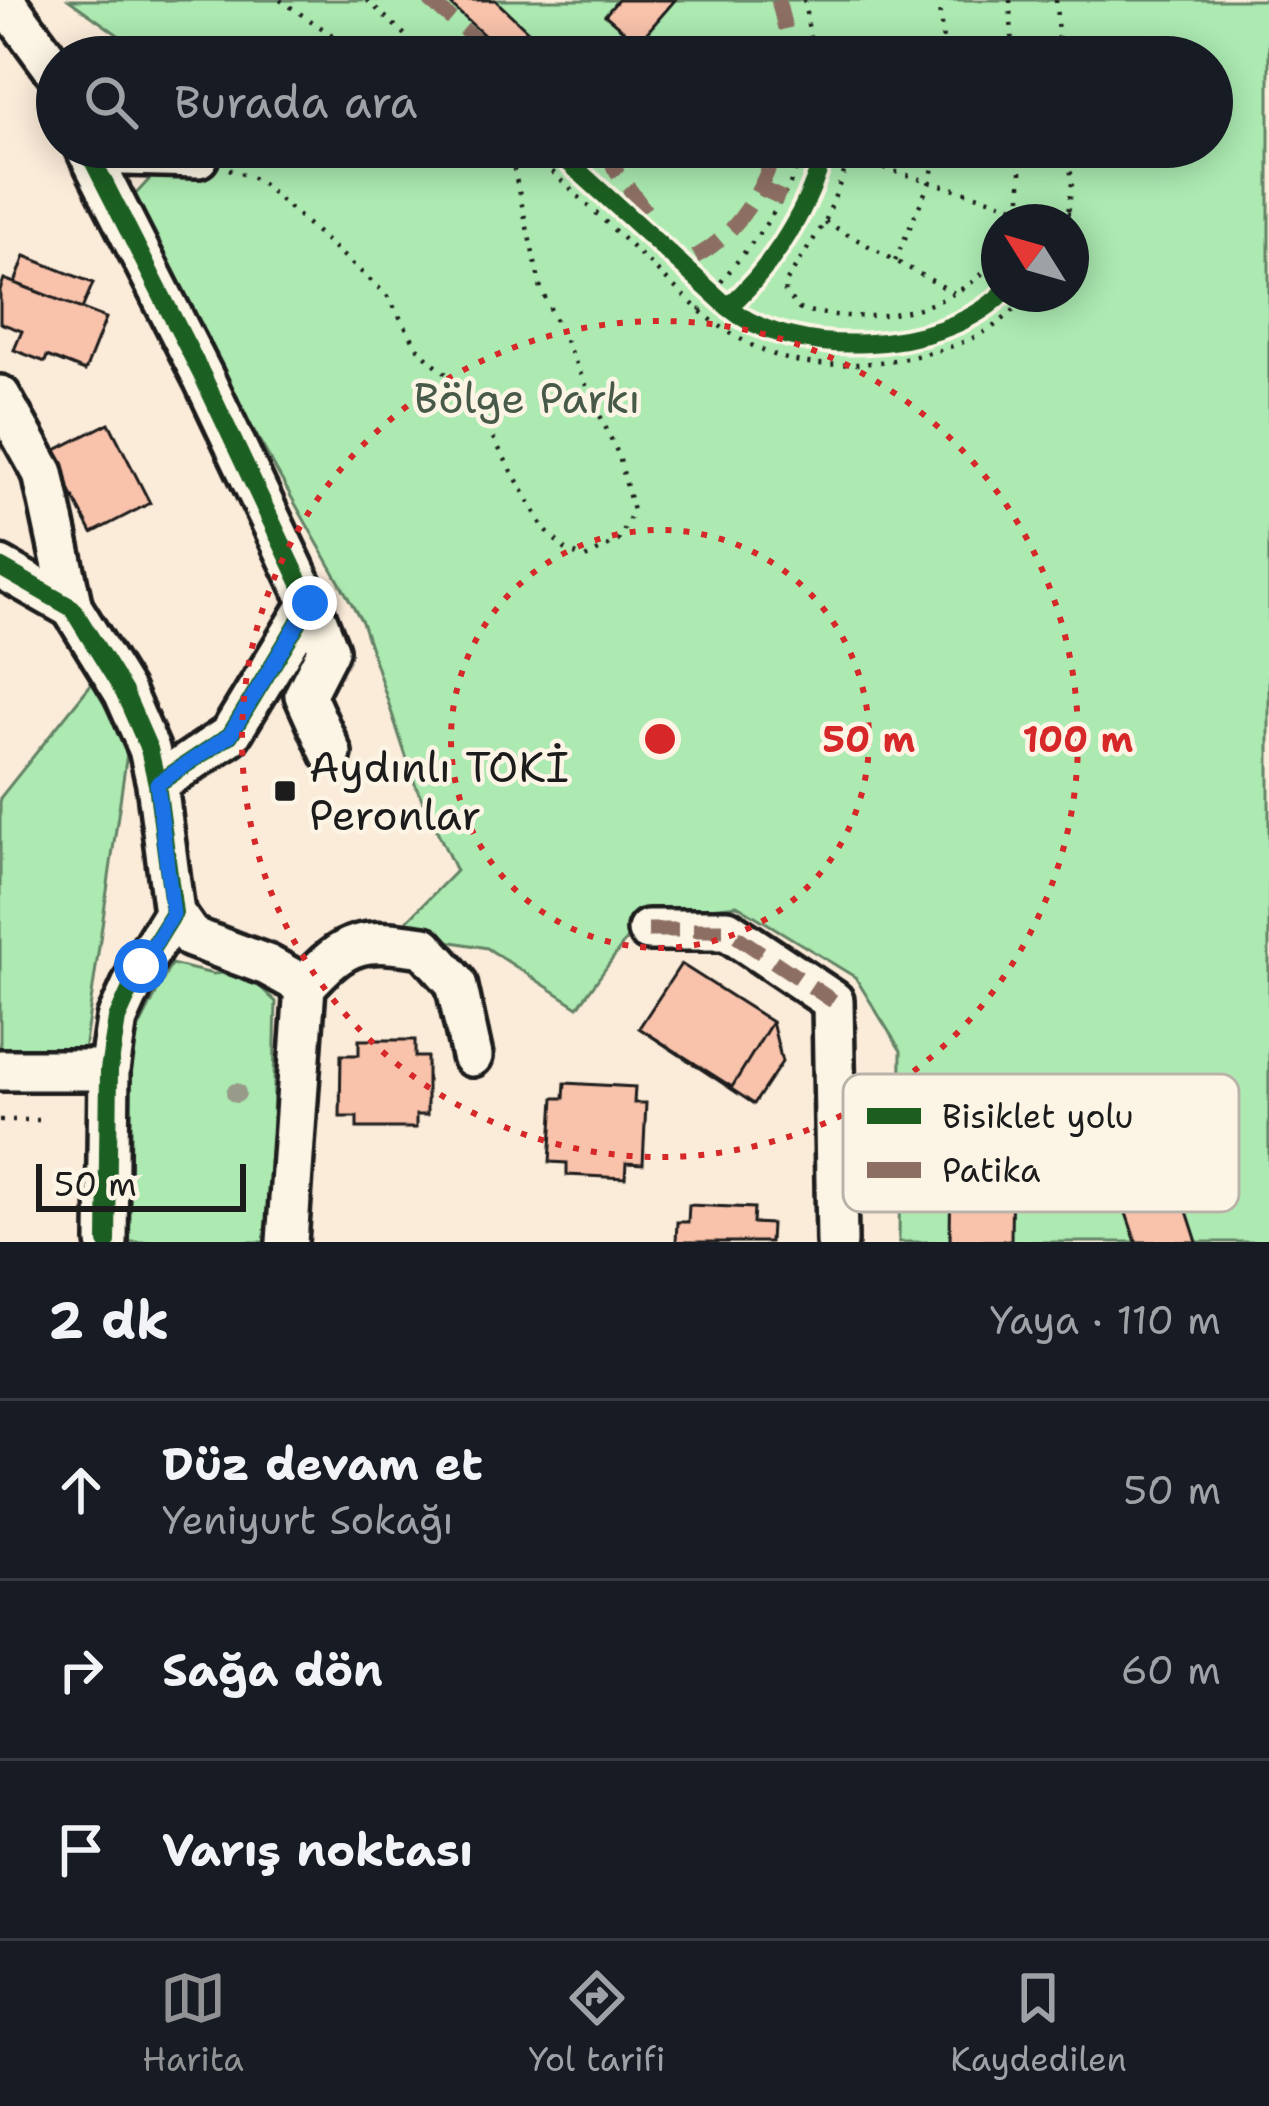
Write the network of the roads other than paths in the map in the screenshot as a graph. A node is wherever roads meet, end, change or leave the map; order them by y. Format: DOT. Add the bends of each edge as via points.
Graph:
graph roads {
  1 [pos="4,0"];
  2 [pos="36,43"];
  3 [pos="96,168"];
  4 [pos="0,396"];
  5 [pos="0,567"];
  6 [pos="310,603"];
  7 [pos="72,608"];
  8 [pos="331,753"];
  9 [pos="157,784"];
  10 [pos="173,914"];
  11 [pos="648,930"];
  12 [pos="305,986"];
  13 [pos="472,1056"];
  14 [pos="0,1070"];
  15 [pos="109,1070"];
  16 [pos="107,1242"];
  17 [pos="287,1242"];
  18 [pos="837,1242"];
  1 -- 2 [label="street"];
  3 -- 6 [label="street"];
  4 -- 7 [label="street" via="43,473"];
  5 -- 7 [label="street"];
  6 -- 8 [label="street" via="328,650 305,695"];
  6 -- 9 [label="street" via="230,735"];
  7 -- 9 [label="street" via="124,692"];
  9 -- 10 [label="street"];
  10 -- 12 [label="street" via="190,937"];
  10 -- 15 [label="street" via="117,1019"];
  11 -- 18 [label="street" via="727,930 833,1001"];
  12 -- 13 [label="street" via="335,952 378,940 424,947 456,983"];
  12 -- 17 [label="street"];
  14 -- 15 [label="street"];
  15 -- 16 [label="street"];
}
